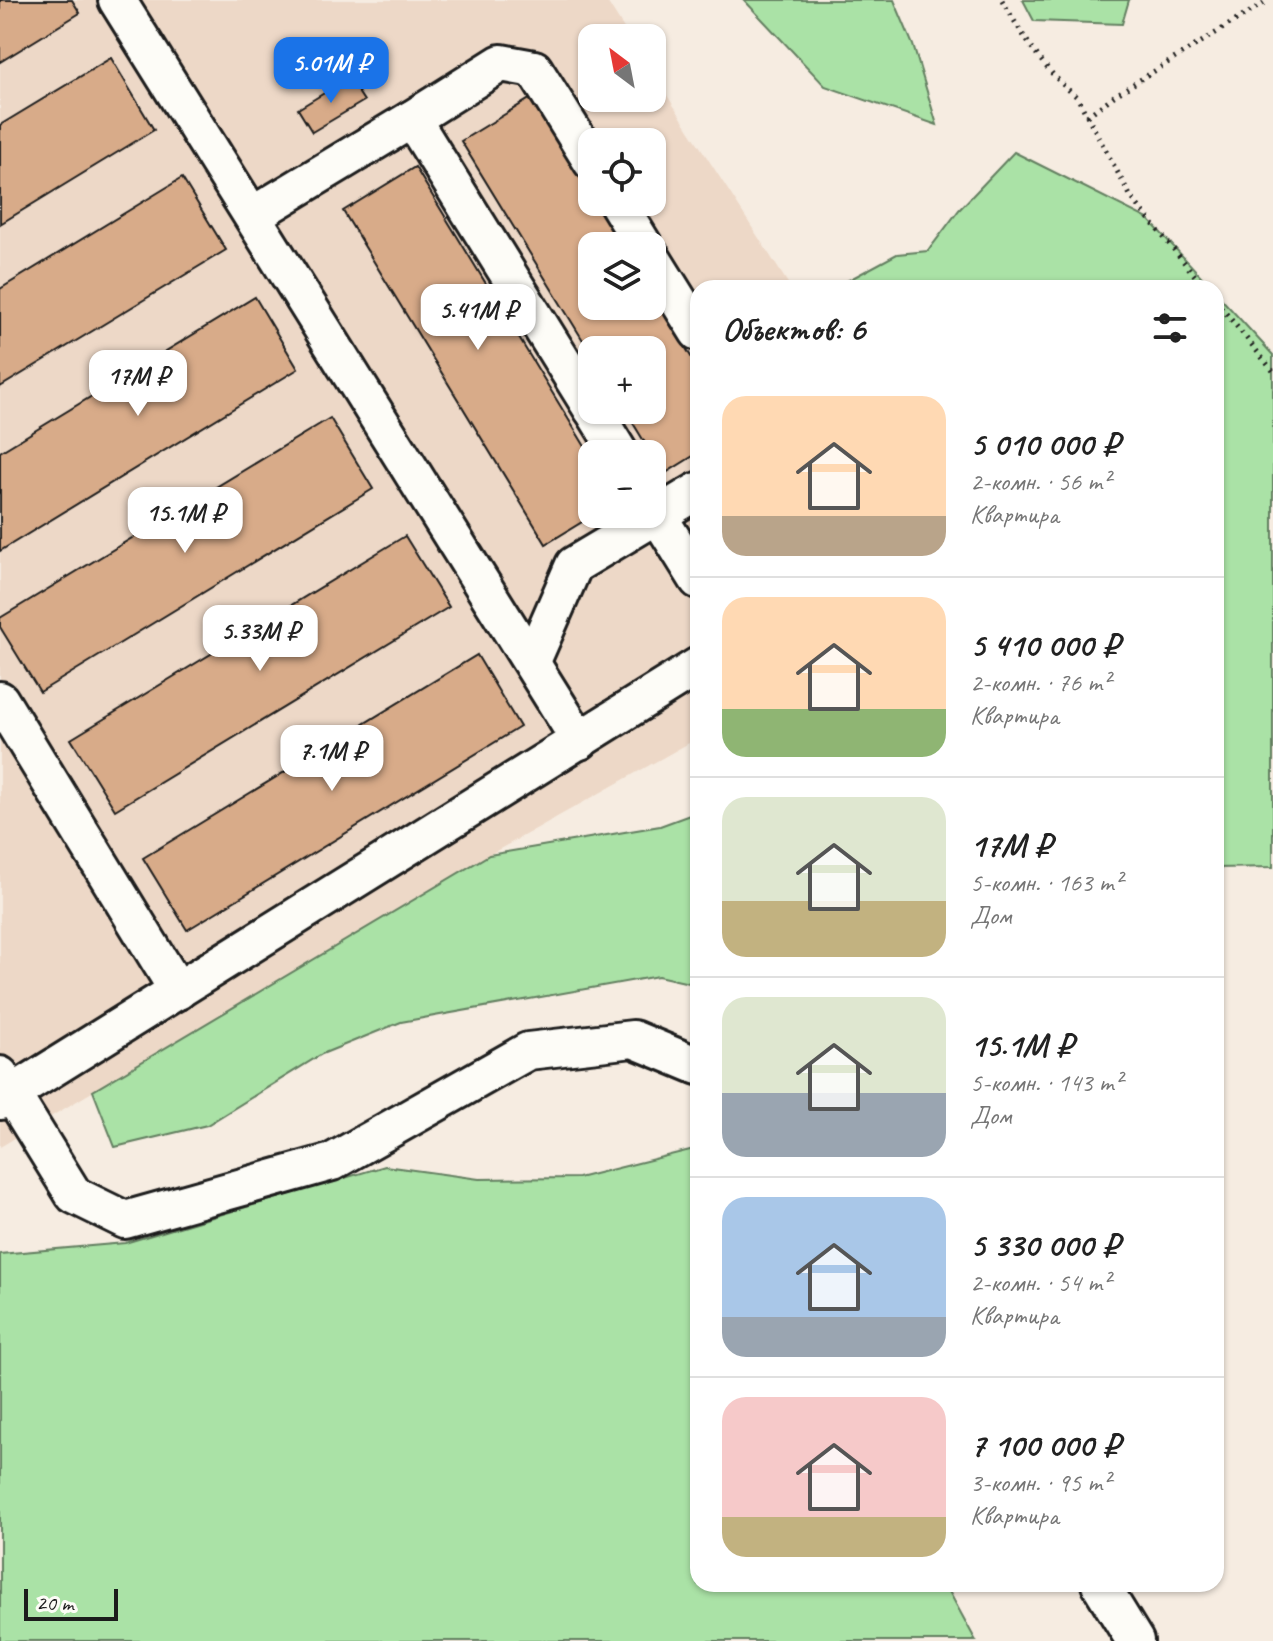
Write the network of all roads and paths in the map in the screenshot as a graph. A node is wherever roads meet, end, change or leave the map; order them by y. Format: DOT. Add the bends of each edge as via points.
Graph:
graph roads {
  1 [pos="117,0"];
  2 [pos="1002,0"];
  3 [pos="1269,0"];
  4 [pos="1087,116"];
  5 [pos="412,119"];
  6 [pos="578,140"];
  7 [pos="253,215"];
  8 [pos="1198,280"];
  9 [pos="666,281"];
  10 [pos="1224,311"];
  11 [pos="690,319"];
  12 [pos="1273,371"];
  13 [pos="578,387"];
  14 [pos="690,495"];
  15 [pos="666,506"];
  16 [pos="630,528"];
  17 [pos="666,528"];
  18 [pos="690,567"];
  19 [pos="532,661"];
  20 [pos="690,671"];
  21 [pos="0,700"];
  22 [pos="580,741"];
  23 [pos="178,991"];
  24 [pos="690,1063"];
  25 [pos="4,1090"];
  26 [pos="1105,1592"];
  27 [pos="1135,1641"];
  1 -- 7 [label="lane"];
  2 -- 4 [label="path" via="1029,46 1077,97"];
  3 -- 4 [label="path"];
  4 -- 8 [label="path" via="1131,197"];
  5 -- 6 [label="lane" via="501,63 534,69"];
  5 -- 7 [label="lane"];
  5 -- 13 [label="lane"];
  7 -- 19 [label="lane"];
  9 -- 11 [label="lane"];
  10 -- 12 [label="path"];
  14 -- 15 [label="lane"];
  16 -- 19 [label="lane" via="574,565"];
  17 -- 18 [label="lane"];
  19 -- 22 [label="lane"];
  20 -- 22 [label="lane"];
  21 -- 23 [label="lane"];
  22 -- 23 [label="lane"];
  23 -- 25 [label="lane"];
  24 -- 25 [label="lane" via="633,1039 528,1051 332,1162 125,1220 74,1195"];
  26 -- 27 [label="lane"];
}
